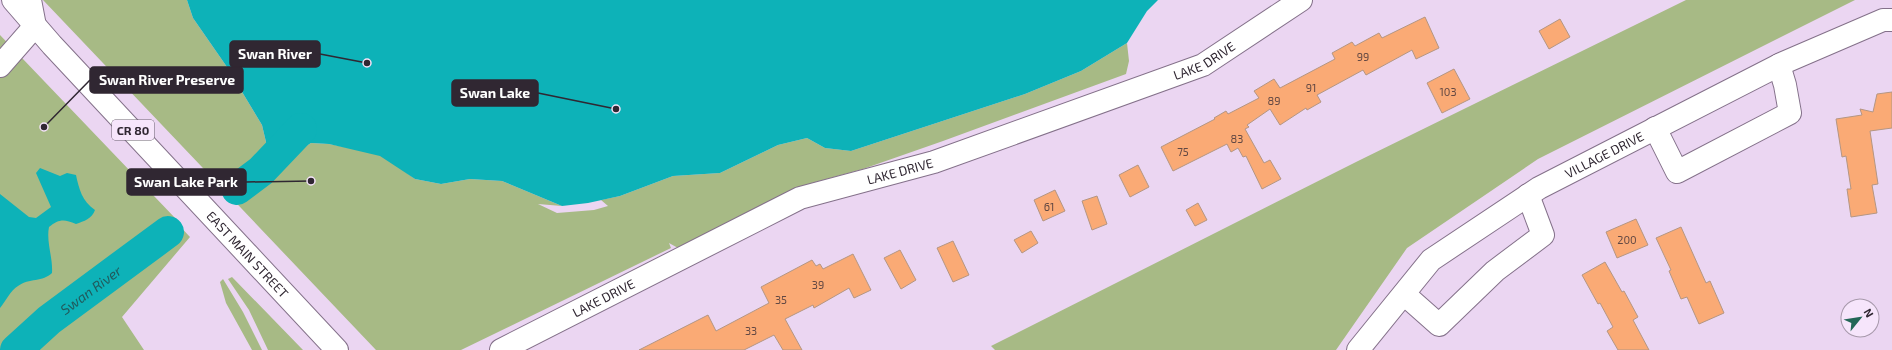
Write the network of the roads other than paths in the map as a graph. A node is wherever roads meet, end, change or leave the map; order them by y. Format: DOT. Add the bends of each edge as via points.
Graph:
graph roads {
  1 [pos="13,0"];
  2 [pos="30,0"];
  3 [pos="1300,0"];
  4 [pos="1892,20"];
  5 [pos="35,26"];
  6 [pos="1779,65"];
  7 [pos="0,66"];
  8 [pos="1655,128"];
  9 [pos="1528,195"];
  10 [pos="1404,294"];
  11 [pos="337,350"];
  12 [pos="501,350"];
  13 [pos="1358,350"];
  1 -- 5 [label="street, EAST MAIN STREET / CR 80"];
  2 -- 5 [label="street"];
  3 -- 12 [label="street, LAKE DRIVE" via="1203,64 934,162 800,198"];
  4 -- 6 [label="street, VILLAGE DRIVE" via="1882,20"];
  5 -- 7 [label="street"];
  5 -- 11 [label="street, EAST MAIN STREET / CR 80"];
  6 -- 8 [label="street, VILLAGE DRIVE"];
  6 -- 8 [label="street" via="1790,113 1677,172"];
  8 -- 9 [label="street, VILLAGE DRIVE"];
  9 -- 10 [label="street, VILLAGE DRIVE" via="1431,260"];
  9 -- 10 [label="street" via="1543,235 1495,271 1439,325"];
  10 -- 13 [label="street, VILLAGE DRIVE"];
}
